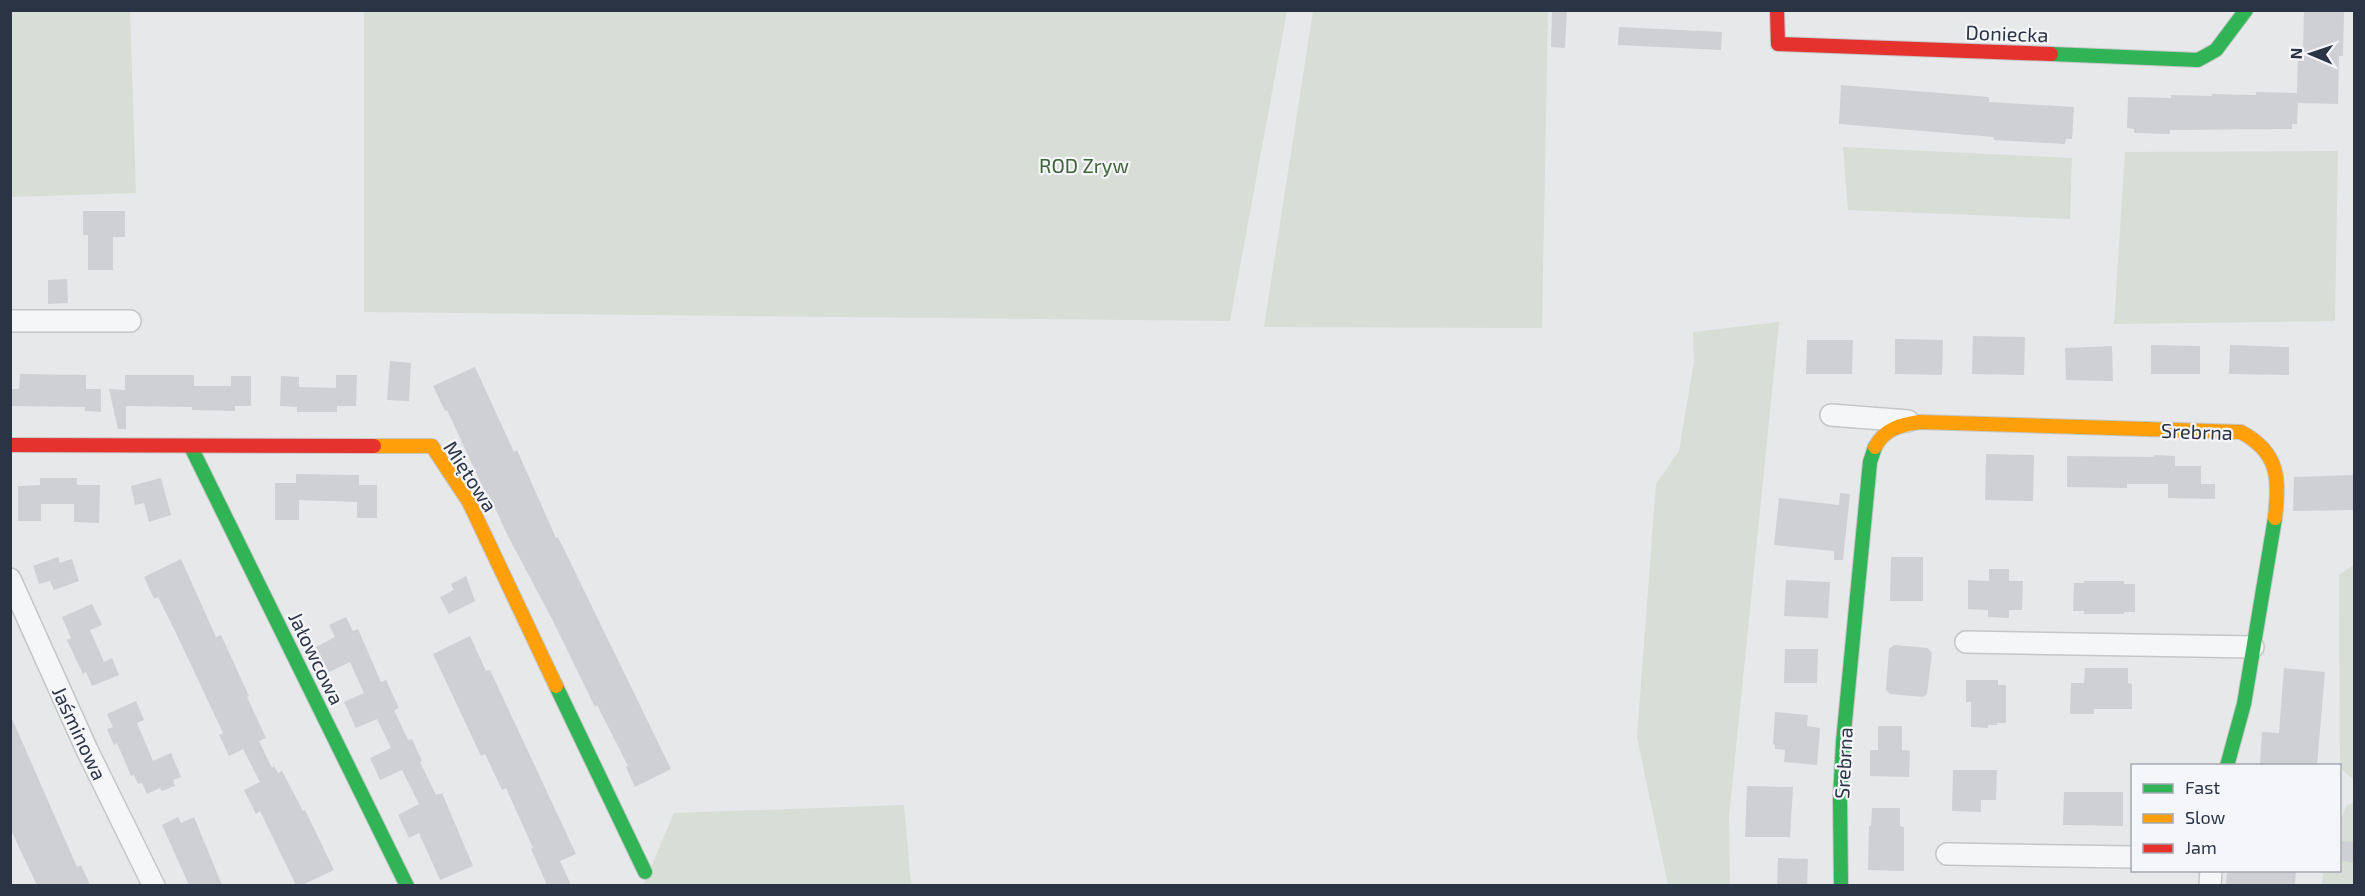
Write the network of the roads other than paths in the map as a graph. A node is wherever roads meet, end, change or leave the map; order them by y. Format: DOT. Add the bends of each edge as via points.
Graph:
graph roads {
  1 [pos="1777,10"];
  2 [pos="2246,10"];
  3 [pos="10,321"];
  4 [pos="130,321"];
  5 [pos="1831,415"];
  6 [pos="1920,422"];
  7 [pos="10,445"];
  8 [pos="191,447"];
  9 [pos="10,579"];
  10 [pos="1966,642"];
  11 [pos="2253,647"];
  12 [pos="2227,764"];
  13 [pos="1947,854"];
  14 [pos="2131,857"];
  15 [pos="645,872"];
  16 [pos="154,885"];
  17 [pos="407,885"];
  18 [pos="1841,885"];
  1 -- 2 [label="street, Doniecka" via="1778,44 2198,60 2216,50"];
  3 -- 4 [label="street"];
  5 -- 6 [label="street, Srebrna"];
  6 -- 11 [label="street, Srebrna" via="2241,432 2254,439 2276,469 2278,488"];
  6 -- 18 [label="street, Srebrna" via="1890,428 1874,445 1870,462 1843,742"];
  7 -- 8 [label="street, Miętowa"];
  8 -- 15 [label="street, Miętowa" via="432,446 469,502"];
  8 -- 17 [label="street, Jałowcowa"];
  9 -- 16 [label="street, Jaśminowa" via="87,750"];
  10 -- 11 [label="street"];
  11 -- 12 [label="street, Srebrna" via="2244,704"];
  13 -- 14 [label="street"];
}
